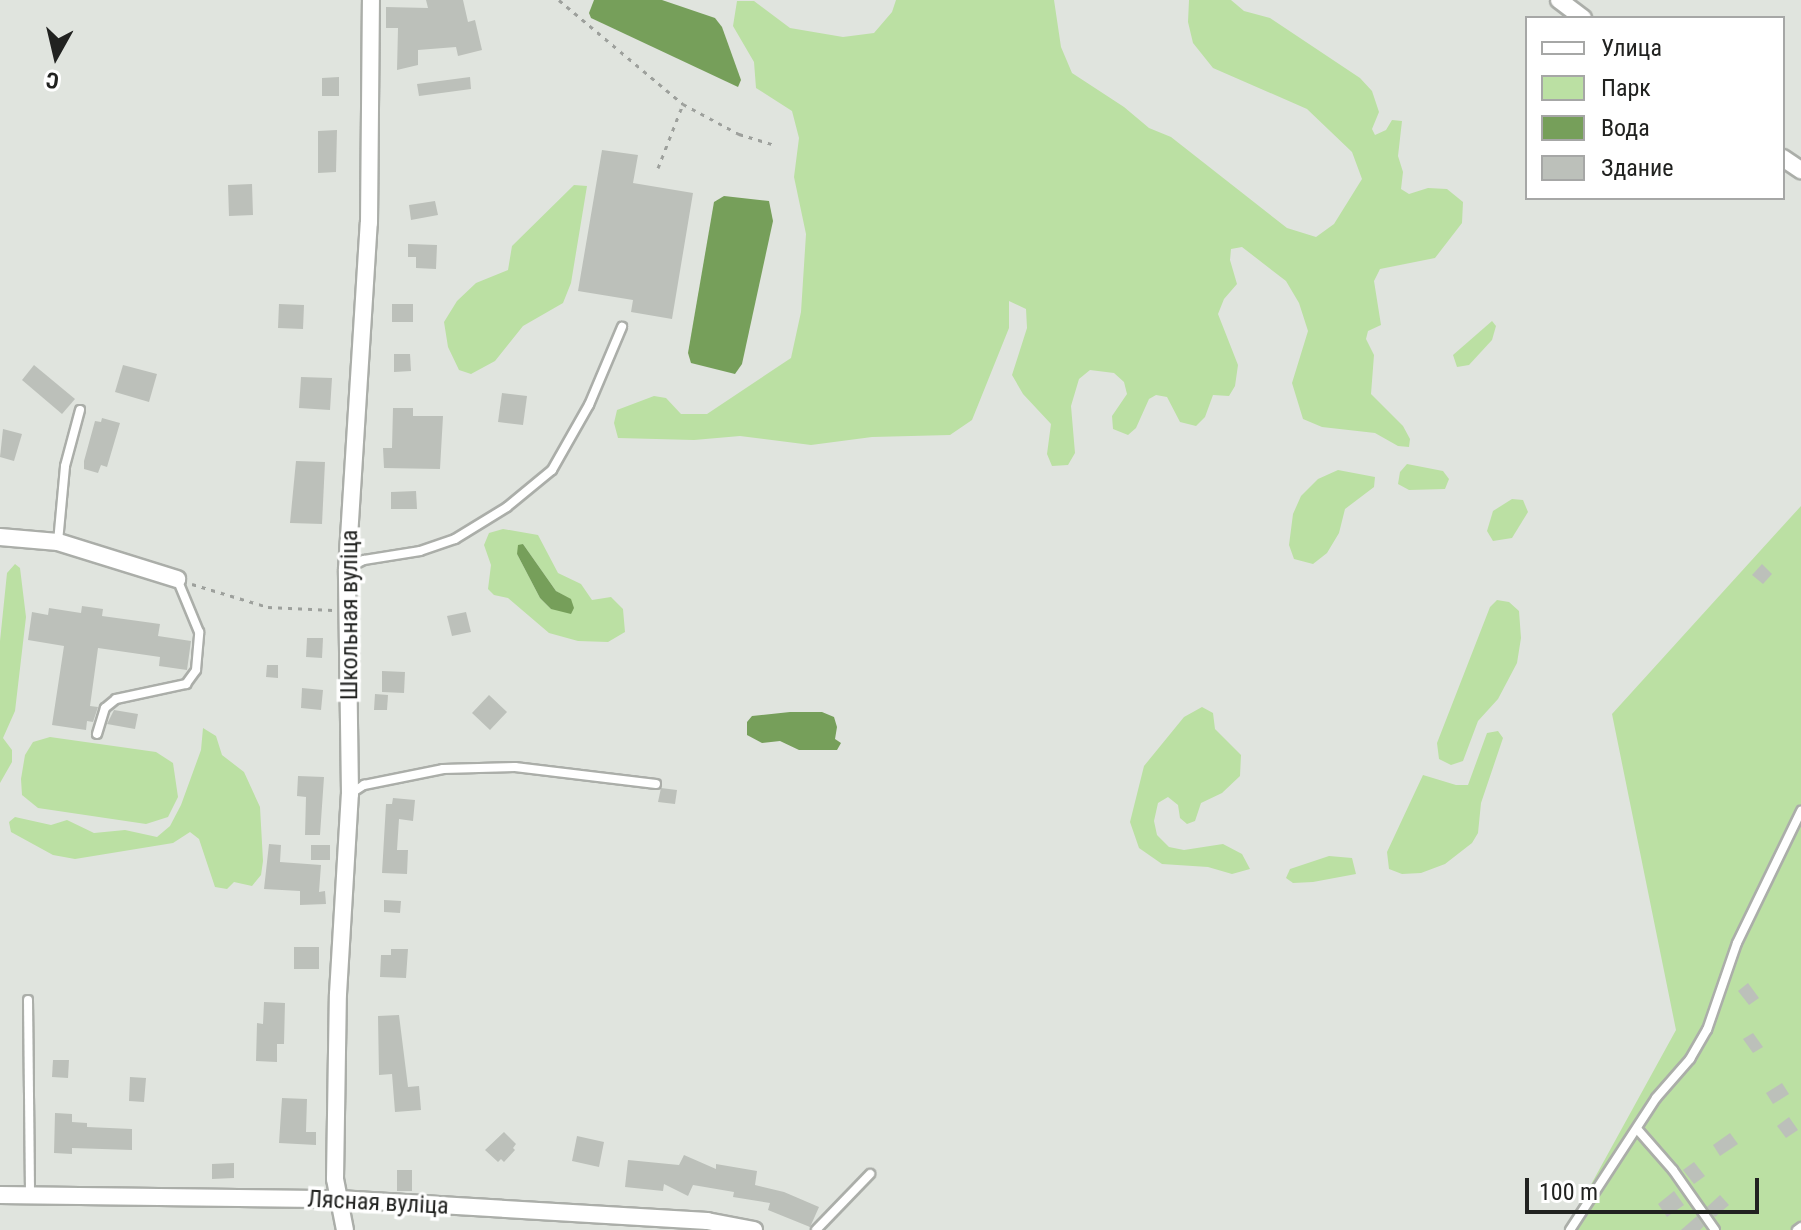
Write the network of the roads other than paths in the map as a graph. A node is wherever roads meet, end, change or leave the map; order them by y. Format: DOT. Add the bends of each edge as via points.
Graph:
graph roads {
  1 [pos="371,0"];
  2 [pos="1559,0"];
  3 [pos="1580,16"];
  4 [pos="622,327"];
  5 [pos="80,410"];
  6 [pos="0,537"];
  7 [pos="58,542"];
  8 [pos="347,569"];
  9 [pos="177,579"];
  10 [pos="97,734"];
  11 [pos="656,784"];
  12 [pos="350,794"];
  13 [pos="1801,811"];
  14 [pos="28,1000"];
  15 [pos="1638,1130"];
  16 [pos="870,1174"];
  17 [pos="0,1195"];
  18 [pos="30,1195"];
  19 [pos="338,1199"];
  20 [pos="345,1230"];
  21 [pos="754,1230"];
  22 [pos="816,1230"];
  23 [pos="1570,1230"];
  24 [pos="1715,1230"];
  1 -- 8 [label="street, Школьная вуліца" via="369,223"];
  2 -- 3 [label="street"];
  4 -- 8 [label="lane" via="589,405 552,470 507,507 455,539 364,560"];
  5 -- 7 [label="lane" via="65,466"];
  6 -- 7 [label="street"];
  7 -- 9 [label="street"];
  8 -- 12 [label="street, Школьная вуліца"];
  9 -- 10 [label="lane" via="199,632 196,670 186,684 116,699 105,708"];
  11 -- 12 [label="lane" via="515,767 443,769 364,785"];
  12 -- 19 [label="street, Школьная вуліца" via="338,994"];
  13 -- 15 [label="lane" via="1737,943 1707,1030"];
  14 -- 18 [label="lane"];
  15 -- 23 [label="lane"];
  15 -- 24 [label="lane"];
  16 -- 22 [label="lane"];
  17 -- 18 [label="street, Лясная вуліца"];
  18 -- 19 [label="street, Лясная вуліца"];
  19 -- 20 [label="street, Школьная вуліца"];
  19 -- 21 [label="street, Лясная вуліца" via="707,1221"];
}
